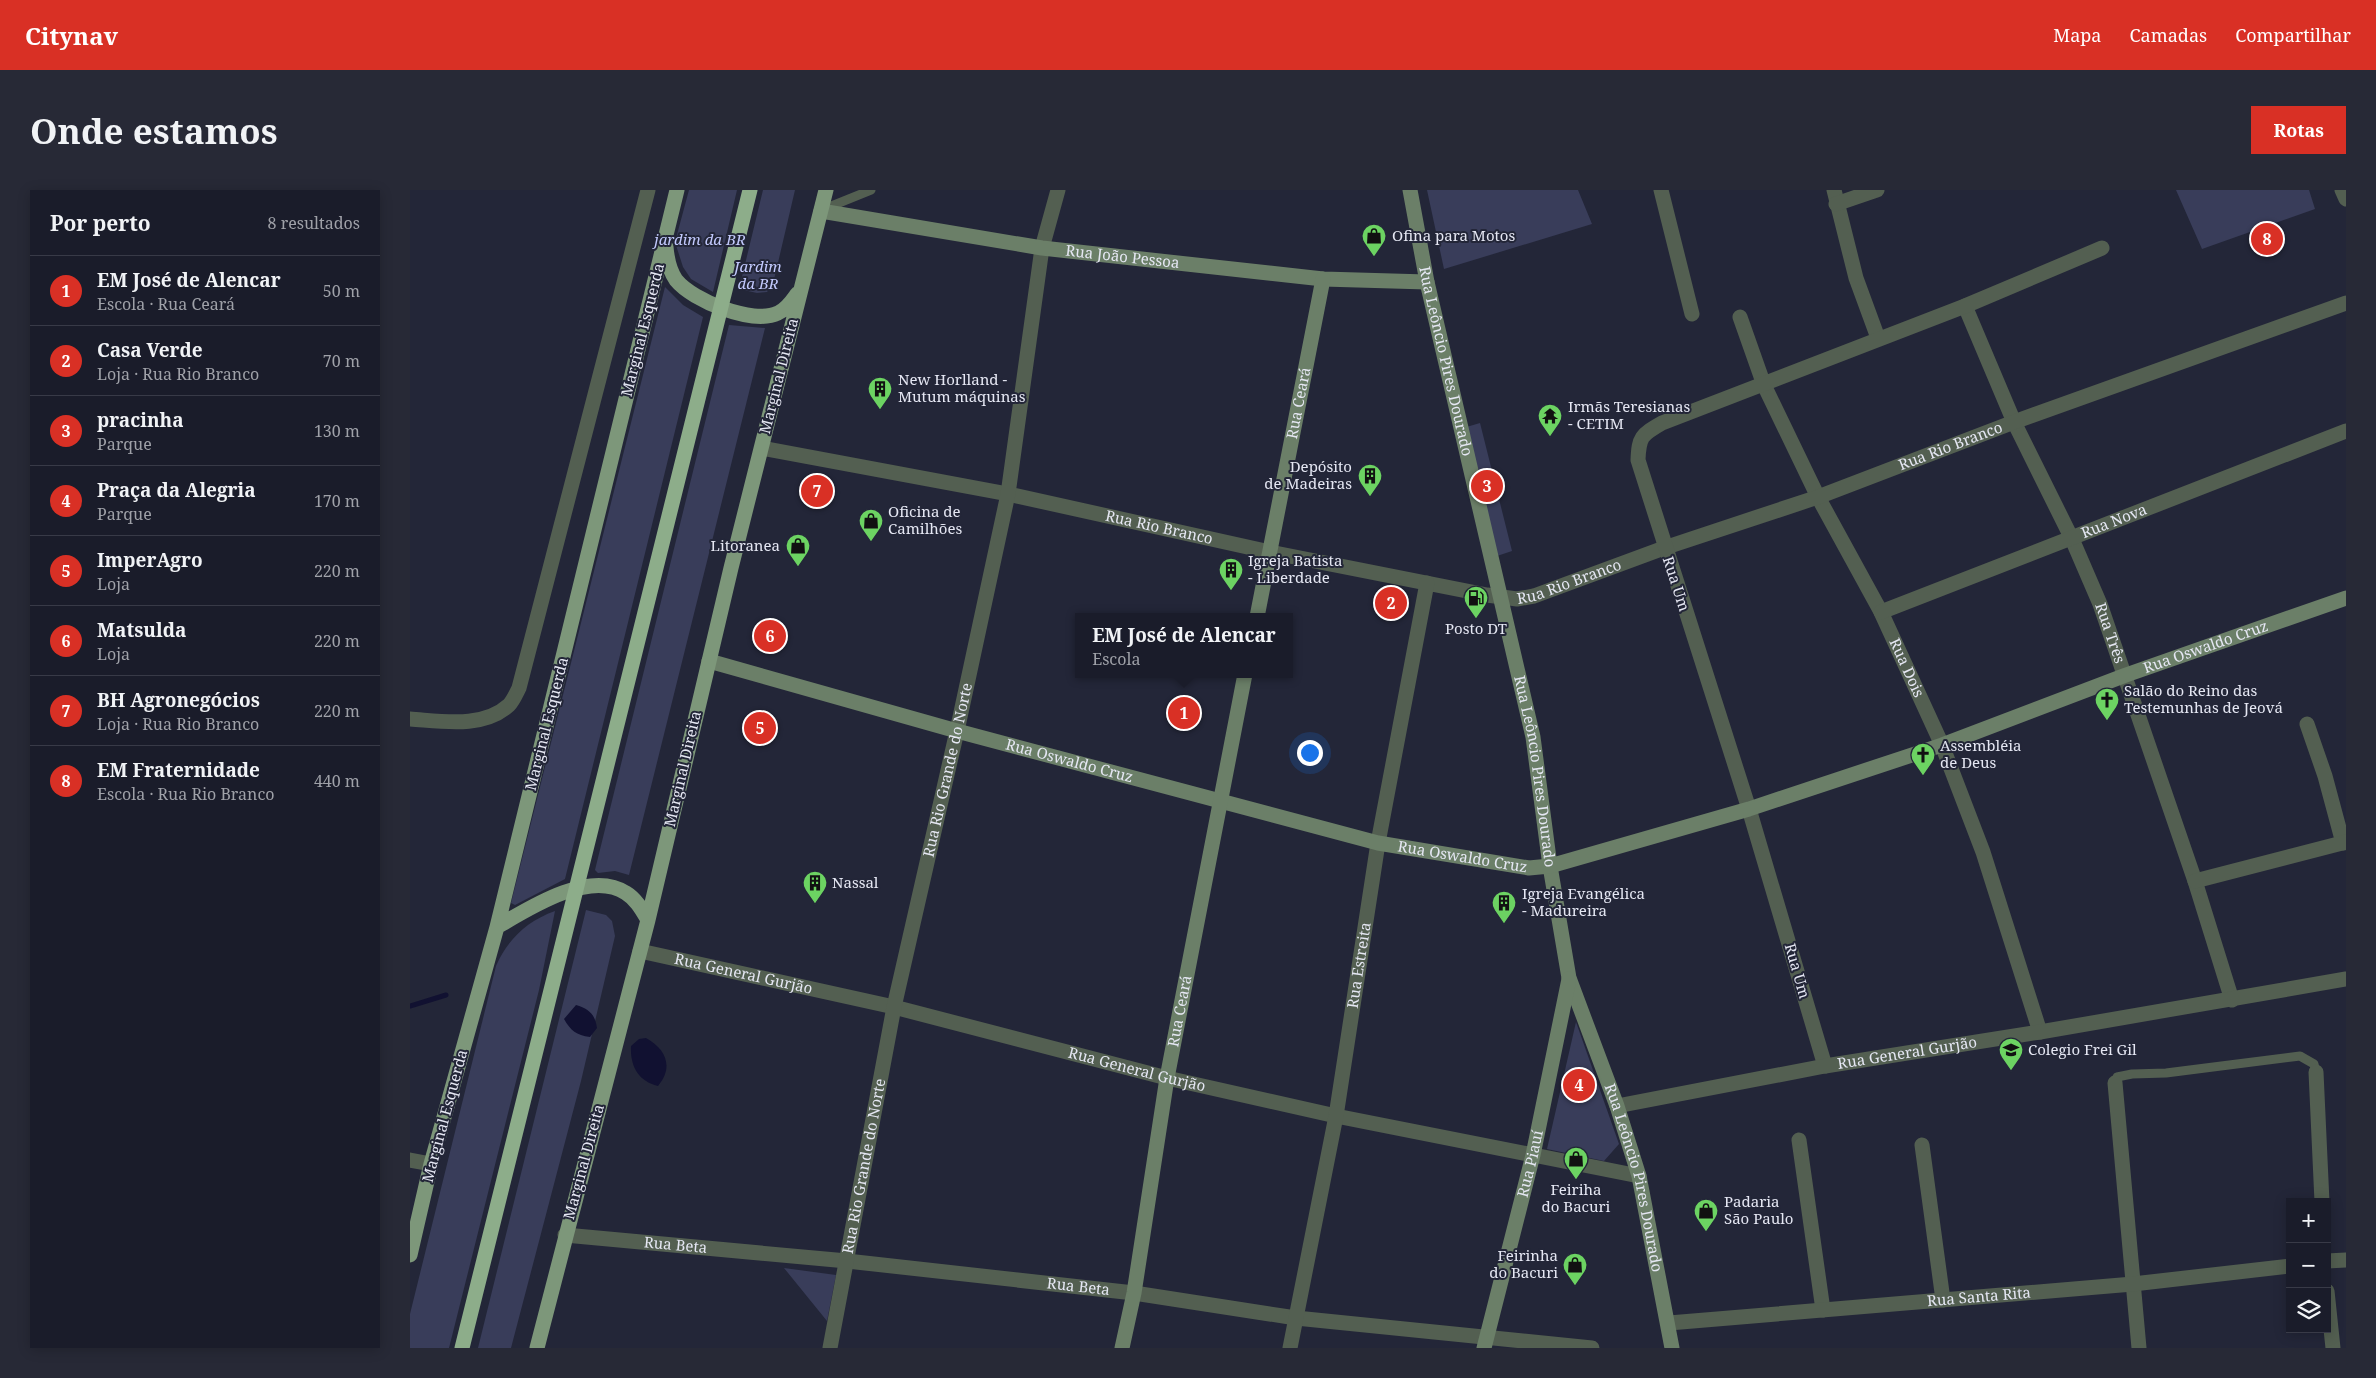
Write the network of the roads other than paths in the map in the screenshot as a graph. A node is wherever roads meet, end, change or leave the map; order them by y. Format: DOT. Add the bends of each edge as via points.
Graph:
graph roads {
  1 [pos="648,190"];
  2 [pos="677,190"];
  3 [pos="750,190"];
  4 [pos="826,190"];
  5 [pos="871,190"];
  6 [pos="1058,190"];
  7 [pos="1410,190"];
  8 [pos="1661,190"];
  9 [pos="1877,190"];
  10 [pos="2342,190"];
  11 [pos="1835,197"];
  12 [pos="2346,199"];
  13 [pos="821,210"];
  14 [pos="665,240"];
  15 [pos="1042,248"];
  16 [pos="2102,248"];
  17 [pos="1323,279"];
  18 [pos="1427,282"];
  19 [pos="800,290"];
  20 [pos="2346,303"];
  21 [pos="1965,306"];
  22 [pos="721,307"];
  23 [pos="1692,314"];
  24 [pos="1740,317"];
  25 [pos="1878,338"];
  26 [pos="1764,385"];
  27 [pos="2014,422"];
  28 [pos="2346,431"];
  29 [pos="762,448"];
  30 [pos="1008,494"];
  31 [pos="1818,497"];
  32 [pos="2072,539"];
  33 [pos="1664,548"];
  34 [pos="1270,552"];
  35 [pos="1427,583"];
  36 [pos="1500,598"];
  37 [pos="2346,598"];
  38 [pos="1881,612"];
  39 [pos="1258,613"];
  40 [pos="709,661"];
  41 [pos="2126,675"];
  42 [pos="1244,678"];
  43 [pos="410,719"];
  44 [pos="2307,724"];
  45 [pos="957,731"];
  46 [pos="1942,745"];
  47 [pos="1220,800"];
  48 [pos="1749,808"];
  49 [pos="2344,842"];
  50 [pos="1378,843"];
  51 [pos="1550,866"];
  52 [pos="2195,880"];
  53 [pos="576,889"];
  54 [pos="648,920"];
  55 [pos="497,927"];
  56 [pos="640,951"];
  57 [pos="1569,978"];
  58 [pos="2346,979"];
  59 [pos="2232,1000"];
  60 [pos="894,1007"];
  61 [pos="2040,1032"];
  62 [pos="1825,1066"];
  63 [pos="2316,1072"];
  64 [pos="1167,1078"];
  65 [pos="2115,1083"];
  66 [pos="1617,1106"];
  67 [pos="1336,1116"];
  68 [pos="1799,1140"];
  69 [pos="1922,1145"];
  70 [pos="1533,1155"];
  71 [pos="410,1160"];
  72 [pos="431,1164"];
  73 [pos="1638,1176"];
  74 [pos="2322,1198"];
  75 [pos="565,1235"];
  76 [pos="410,1255"];
  77 [pos="2346,1260"];
  78 [pos="847,1261"];
  79 [pos="2331,1261"];
  80 [pos="2286,1266"];
  81 [pos="2133,1284"];
  82 [pos="1134,1293"];
  83 [pos="1942,1300"];
  84 [pos="1823,1310"];
  85 [pos="1296,1318"];
  86 [pos="1668,1323"];
  87 [pos="2331,1329"];
  88 [pos="1485,1342"];
  89 [pos="462,1348"];
  90 [pos="537,1348"];
  91 [pos="830,1348"];
  92 [pos="1122,1348"];
  93 [pos="1290,1348"];
  94 [pos="1592,1348"];
  95 [pos="1672,1348"];
  96 [pos="2139,1348"];
  97 [pos="2333,1348"];
  1 -- 43 [label="street" via="519,688 510,704 500,712 466,722"];
  2 -- 14 [label="main road, Marginal Esquerda"];
  3 -- 22 [label="highway"];
  4 -- 13 [label="main road, Marginal Direita"];
  5 -- 13 [label="lane"];
  6 -- 15 [label="street, Rua Rio Grande do Norte"];
  7 -- 18 [label="street, Rua Leôncio Pires Dourado"];
  8 -- 23 [label="street"];
  9 -- 11 [label="street"];
  10 -- 12 [label="street"];
  11 -- 25 [label="street" via="1856,278"];
  13 -- 15 [label="street, Rua João Pessoa"];
  13 -- 19 [label="main road, Marginal Direita"];
  14 -- 22 [label="main road" via="668,263 675,278 691,294"];
  14 -- 55 [label="main road, Marginal Esquerda"];
  15 -- 17 [label="street, Rua João Pessoa"];
  15 -- 30 [label="street, Rua Rio Grande do Norte"];
  16 -- 21 [label="street, Rua Um"];
  17 -- 18 [label="street, Rua João Pessoa"];
  17 -- 34 [label="street, Rua Ceará"];
  18 -- 36 [label="street, Rua Leôncio Pires Dourado"];
  19 -- 22 [label="main road" via="778,314 753,316"];
  19 -- 29 [label="main road, Marginal Direita"];
  20 -- 27 [label="street, Rua Rio Branco"];
  21 -- 25 [label="street, Rua Um"];
  21 -- 27 [label="street, Rua Três"];
  22 -- 53 [label="highway"];
  24 -- 26 [label="street, Rua Dois"];
  25 -- 26 [label="street, Rua Um"];
  26 -- 31 [label="street, Rua Dois"];
  26 -- 33 [label="street, Rua Um" via="1662,423 1638,442 1638,460"];
  27 -- 31 [label="street, Rua Rio Branco"];
  27 -- 32 [label="street, Rua Três"];
  28 -- 32 [label="street, Rua Nova"];
  29 -- 30 [label="street, Rua Rio Branco"];
  29 -- 40 [label="main road, Marginal Direita"];
  30 -- 34 [label="street, Rua Rio Branco"];
  30 -- 45 [label="street, Rua Rio Grande do Norte"];
  31 -- 33 [label="street, Rua Rio Branco"];
  31 -- 38 [label="street, Rua Dois"];
  32 -- 38 [label="street, Rua Nova"];
  32 -- 41 [label="street, Rua Três"];
  33 -- 36 [label="street, Rua Rio Branco" via="1534,596"];
  33 -- 48 [label="street, Rua Um"];
  34 -- 35 [label="street, Rua Rio Branco"];
  34 -- 39 [label="street, Rua Ceará"];
  35 -- 36 [label="street, Rua Rio Branco"];
  35 -- 50 [label="street, Rua Estreita"];
  36 -- 51 [label="street, Rua Leôncio Pires Dourado" via="1533,737"];
  37 -- 41 [label="street, Rua Oswaldo Cruz"];
  38 -- 46 [label="street, Rua Dois"];
  40 -- 45 [label="street, Rua Oswaldo Cruz"];
  40 -- 54 [label="main road, Marginal Direita"];
  41 -- 46 [label="street, Rua Oswaldo Cruz"];
  41 -- 52 [label="street, Rua Três"];
  42 -- 47 [label="street, Rua Ceará"];
  44 -- 49 [label="street" via="2326,776"];
  45 -- 47 [label="street, Rua Oswaldo Cruz"];
  45 -- 60 [label="street, Rua Rio Grande do Norte"];
  46 -- 48 [label="street, Rua Oswaldo Cruz"];
  46 -- 61 [label="street, Rua Dois" via="1983,852"];
  47 -- 50 [label="street, Rua Oswaldo Cruz"];
  47 -- 64 [label="street, Rua Ceará"];
  48 -- 51 [label="street, Rua Oswaldo Cruz"];
  48 -- 62 [label="street, Rua Um"];
  49 -- 52 [label="street"];
  50 -- 51 [label="street, Rua Oswaldo Cruz" via="1529,868"];
  50 -- 67 [label="street, Rua Estreita"];
  51 -- 57 [label="street, Rua Leôncio Pires Dourado"];
  52 -- 59 [label="street, Rua Três"];
  53 -- 54 [label="main road" via="590,884 614,887 632,898"];
  53 -- 55 [label="main road"];
  53 -- 89 [label="highway"];
  54 -- 56 [label="main road, Marginal Direita"];
  55 -- 72 [label="main road, Marginal Esquerda"];
  56 -- 60 [label="street, Rua General Gurjão"];
  56 -- 75 [label="main road, Marginal Direita"];
  57 -- 66 [label="street, Rua Leôncio Pires Dourado"];
  57 -- 70 [label="street, Rua Piauí"];
  58 -- 59 [label="street, Rua General Gurjão"];
  59 -- 61 [label="street, Rua General Gurjão"];
  60 -- 64 [label="street, Rua General Gurjão"];
  60 -- 78 [label="street, Rua Rio Grande do Norte"];
  61 -- 62 [label="street, Rua General Gurjão"];
  62 -- 66 [label="street, Rua General Gurjão"];
  63 -- 65 [label="lane" via="2314,1064 2300,1056 2166,1073 2132,1074 2117,1077"];
  63 -- 74 [label="street"];
  64 -- 67 [label="street, Rua General Gurjão"];
  64 -- 82 [label="street, Rua Ceará"];
  65 -- 81 [label="street"];
  66 -- 73 [label="street, Rua Leôncio Pires Dourado"];
  67 -- 70 [label="street, Rua General Gurjão"];
  67 -- 85 [label="street, Rua Estreita"];
  68 -- 84 [label="street"];
  69 -- 83 [label="street"];
  70 -- 73 [label="street, Rua General Gurjão"];
  70 -- 88 [label="street, Rua Piauí"];
  71 -- 72 [label="street"];
  72 -- 76 [label="main road, Marginal Esquerda"];
  73 -- 86 [label="street, Rua Leôncio Pires Dourado"];
  75 -- 78 [label="street, Rua Beta"];
  75 -- 90 [label="main road, Marginal Direita"];
  77 -- 79 [label="street"];
  78 -- 82 [label="street, Rua Beta"];
  78 -- 91 [label="street, Rua Rio Grande do Norte"];
  80 -- 81 [label="street, Rua Santa Rita"];
  81 -- 83 [label="street, Rua Santa Rita"];
  81 -- 96 [label="street"];
  82 -- 85 [label="street, Rua Beta"];
  82 -- 92 [label="street, Rua Ceará"];
  83 -- 84 [label="street, Rua Santa Rita"];
  84 -- 86 [label="street, Rua Santa Rita"];
  85 -- 88 [label="street, Rua Beta"];
  85 -- 93 [label="street, Rua Estreita"];
  86 -- 95 [label="street, Rua Leôncio Pires Dourado"];
  87 -- 97 [label="street"];
  88 -- 94 [label="street, Rua Beta"];
}
